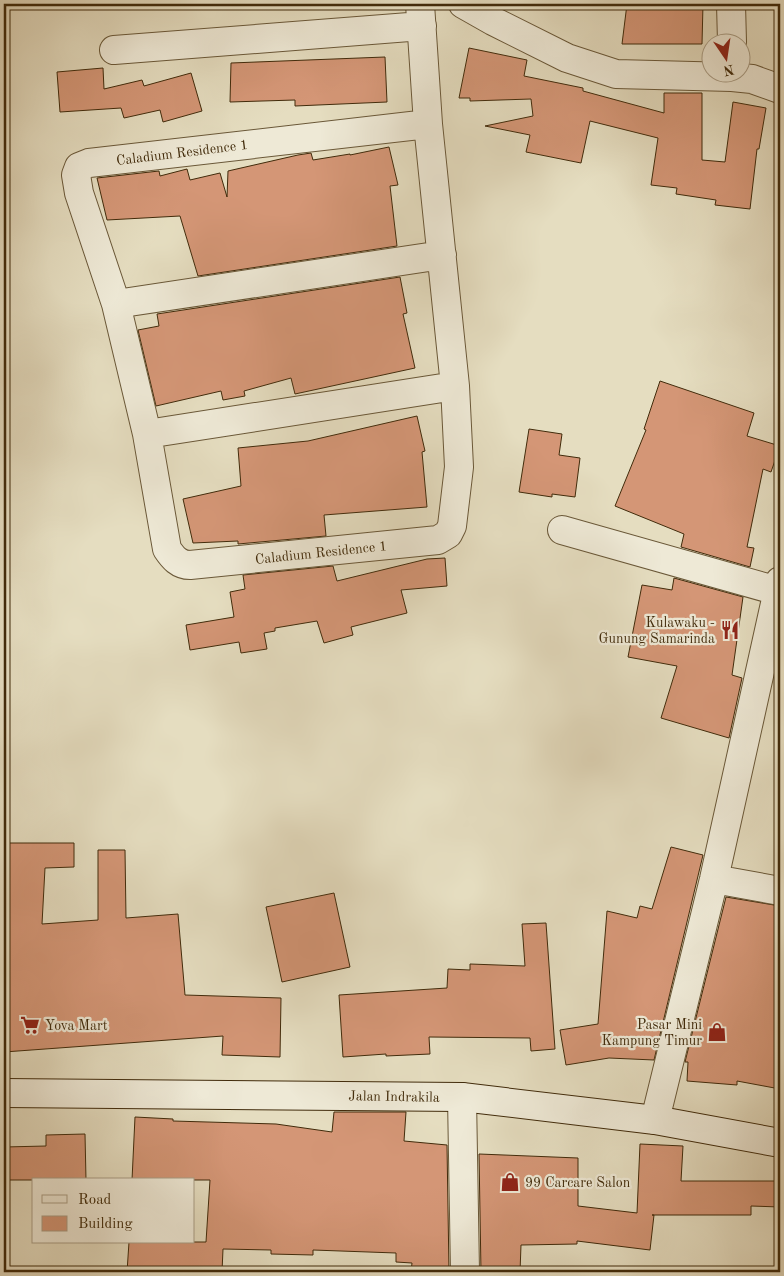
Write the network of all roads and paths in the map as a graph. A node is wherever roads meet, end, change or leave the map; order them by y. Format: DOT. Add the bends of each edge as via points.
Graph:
graph roads {
  1 [pos="463,4"];
  2 [pos="731,4"];
  3 [pos="421,15"];
  4 [pos="732,32"];
  5 [pos="114,50"];
  6 [pos="702,74"];
  7 [pos="752,79"];
  8 [pos="780,89"];
  9 [pos="428,124"];
  10 [pos="442,255"];
  11 [pos="116,304"];
  12 [pos="455,386"];
  13 [pos="147,434"];
  14 [pos="562,530"];
  15 [pos="779,586"];
  16 [pos="714,879"];
  17 [pos="780,891"];
  18 [pos="4,1093"];
  19 [pos="462,1097"];
  20 [pos="655,1120"];
  21 [pos="780,1143"];
  22 [pos="465,1272"];
  1 -- 6 [label="street" via="567,58 616,74"];
  2 -- 4 [label="street"];
  3 -- 5 [label="street"];
  3 -- 9 [label="street, Caladium Residence 1"];
  7 -- 8 [label="street"];
  9 -- 10 [label="street, Caladium Residence 1"];
  9 -- 11 [label="street, Caladium Residence 1" via="89,163 79,167 76,175 79,193"];
  10 -- 11 [label="street"];
  10 -- 12 [label="street, Caladium Residence 1"];
  11 -- 13 [label="street, Caladium Residence 1"];
  12 -- 13 [label="street"];
  12 -- 13 [label="street, Caladium Residence 1" via="459,466 455,509 448,534 438,540 182,564 167,549"];
  14 -- 15 [label="street"];
  15 -- 16 [label="street"];
  16 -- 17 [label="street"];
  16 -- 20 [label="street"];
  18 -- 19 [label="street, Jalan Indrakila"];
  19 -- 20 [label="street, Jalan Indrakila"];
  19 -- 22 [label="street"];
  20 -- 21 [label="street, Jalan Indrakila"];
}
